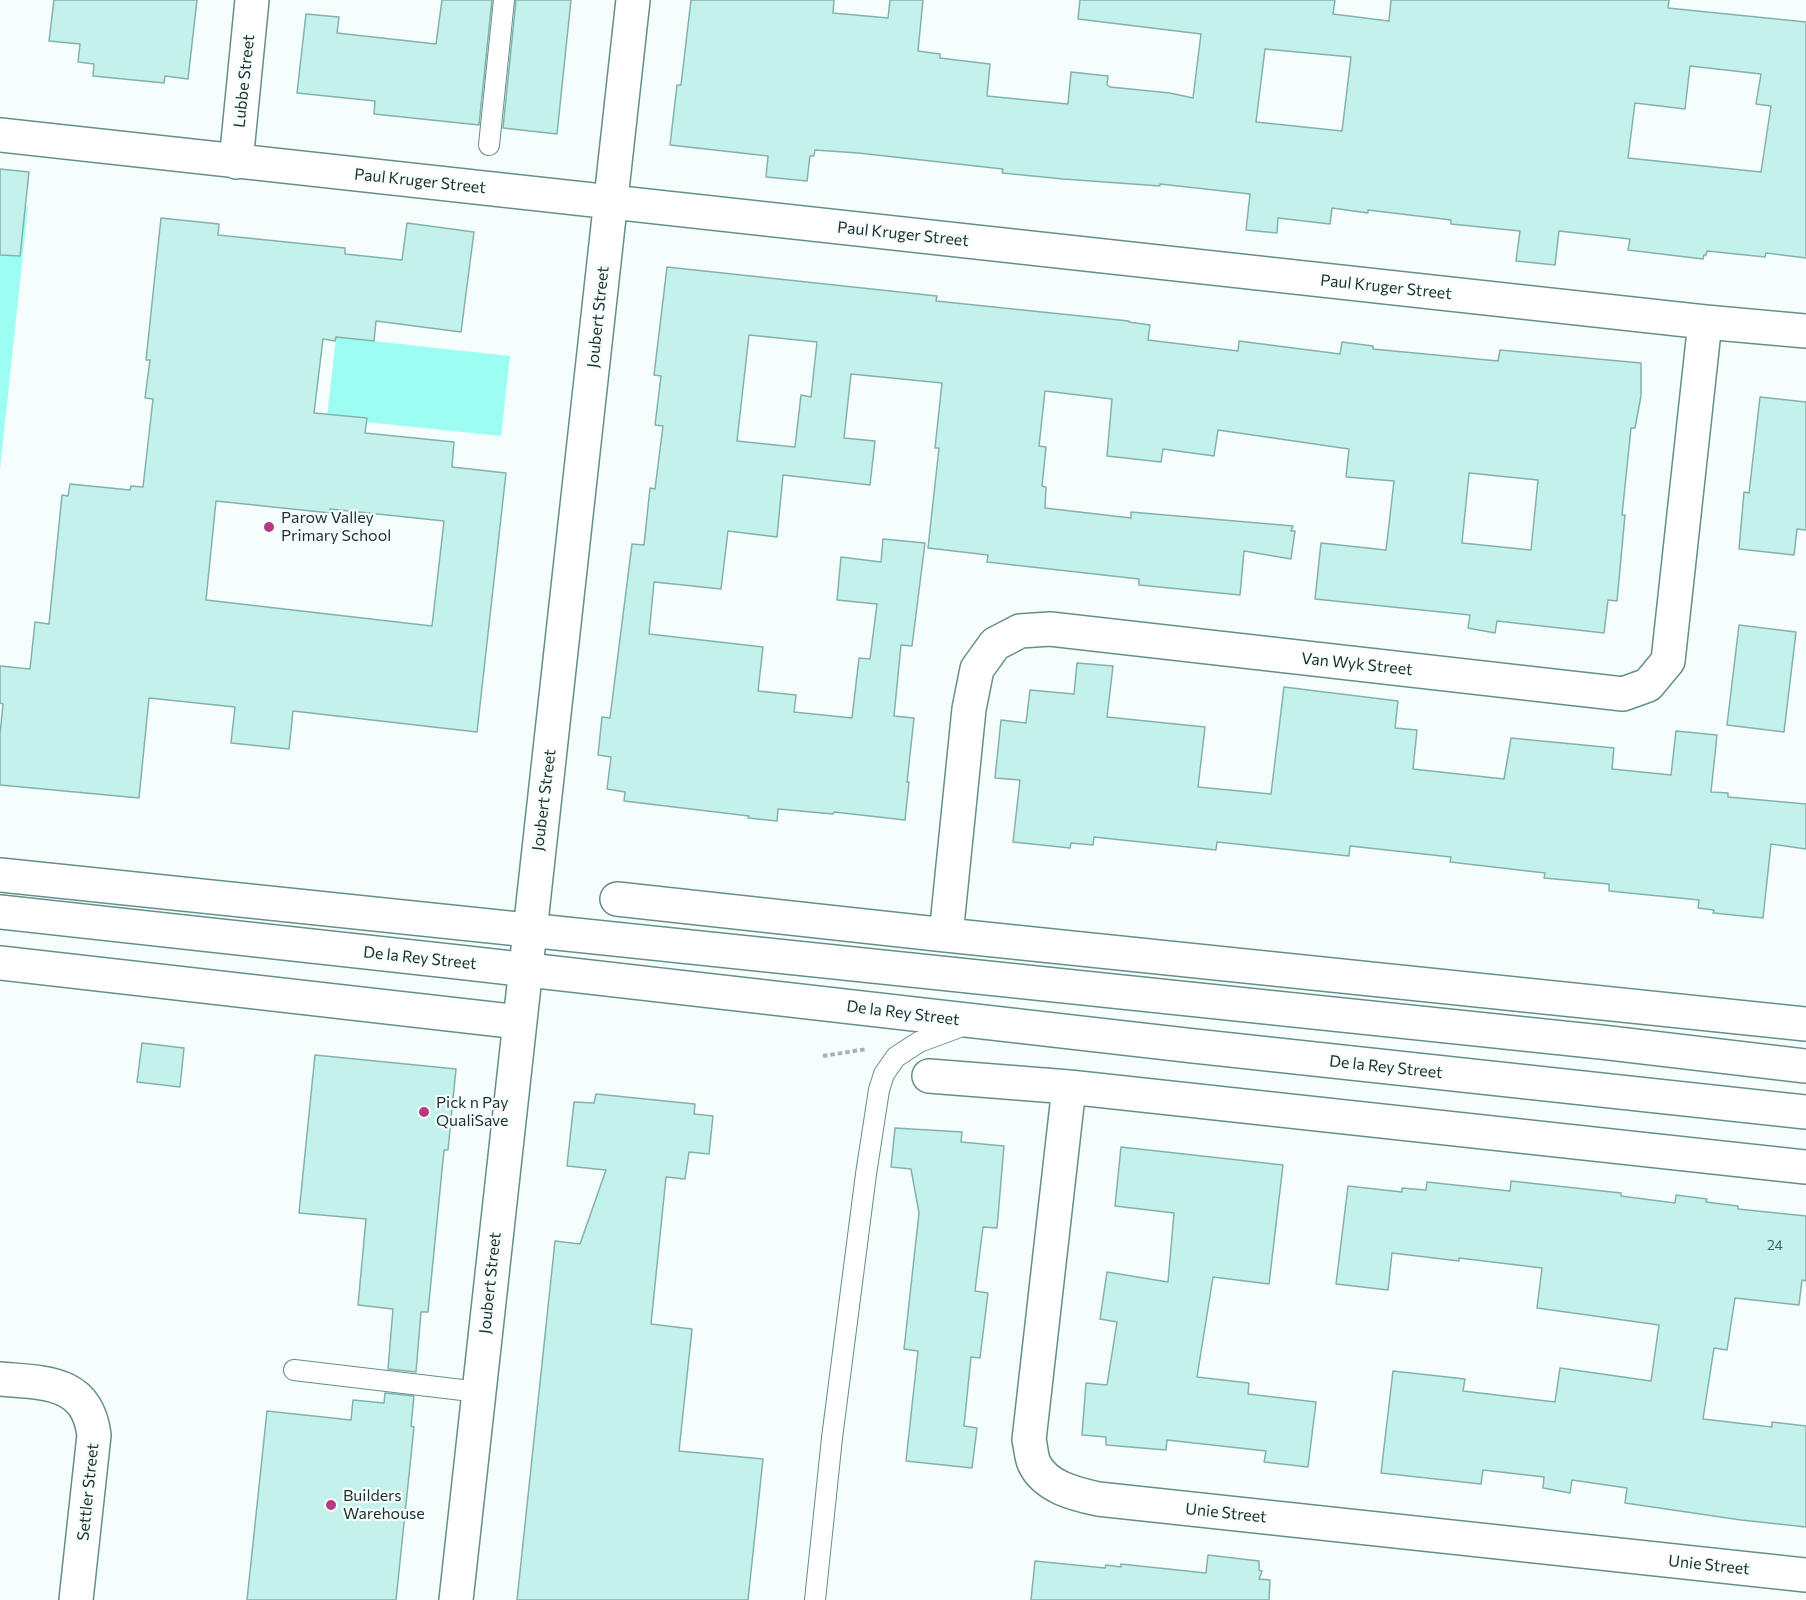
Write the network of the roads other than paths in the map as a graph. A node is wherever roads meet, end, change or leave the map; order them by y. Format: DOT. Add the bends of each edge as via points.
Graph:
graph roads {
  1 [pos="252,0"];
  2 [pos="504,0"];
  3 [pos="633,0"];
  4 [pos="0,135"];
  5 [pos="489,145"];
  6 [pos="236,162"];
  7 [pos="611,202"];
  8 [pos="1705,322"];
  9 [pos="1806,331"];
  10 [pos="0,875"];
  11 [pos="617,899"];
  12 [pos="0,912"];
  13 [pos="529,931"];
  14 [pos="946,935"];
  15 [pos="0,963"];
  16 [pos="525,969"];
  17 [pos="519,1022"];
  18 [pos="976,1022"];
  19 [pos="1806,1024"];
  20 [pos="1806,1066"];
  21 [pos="929,1076"];
  22 [pos="1069,1087"];
  23 [pos="1806,1112"];
  24 [pos="1806,1167"];
  25 [pos="294,1370"];
  26 [pos="0,1378"];
  27 [pos="479,1392"];
  28 [pos="1806,1575"];
  29 [pos="76,1600"];
  30 [pos="456,1600"];
  31 [pos="814,1600"];
  1 -- 6 [label="street, Lubbe Street"];
  2 -- 5 [label="lane"];
  3 -- 7 [label="street, Joubert Street"];
  4 -- 6 [label="street, Paul Kruger Street"];
  6 -- 7 [label="street, Paul Kruger Street"];
  7 -- 8 [label="street, Paul Kruger Street"];
  7 -- 13 [label="street, Joubert Street"];
  8 -- 9 [label="street, Paul Kruger Street"];
  8 -- 14 [label="street, Van Wyk Street" via="1668,661 1648,685 1623,694 1050,629 1020,631 995,644 977,669 969,709"];
  10 -- 13 [label="street"];
  11 -- 14 [label="street"];
  12 -- 16 [label="street, De la Rey Street"];
  13 -- 16 [label="street, Joubert Street"];
  13 -- 20 [label="street"];
  14 -- 19 [label="street"];
  15 -- 17 [label="street"];
  16 -- 17 [label="street, Joubert Street"];
  16 -- 18 [label="street, De la Rey Street"];
  17 -- 27 [label="street, Joubert Street"];
  18 -- 23 [label="street, De la Rey Street"];
  18 -- 31 [label="lane" via="919,1042 896,1057 879,1090"];
  21 -- 22 [label="street"];
  22 -- 24 [label="street"];
  22 -- 28 [label="street, Unie Street" via="1029,1440 1034,1463 1048,1479 1068,1492 1098,1499"];
  25 -- 27 [label="lane"];
  26 -- 29 [label="street, Settler Street" via="62,1387 75,1395 89,1414 94,1435"];
  27 -- 30 [label="street, Joubert Street"];
}
